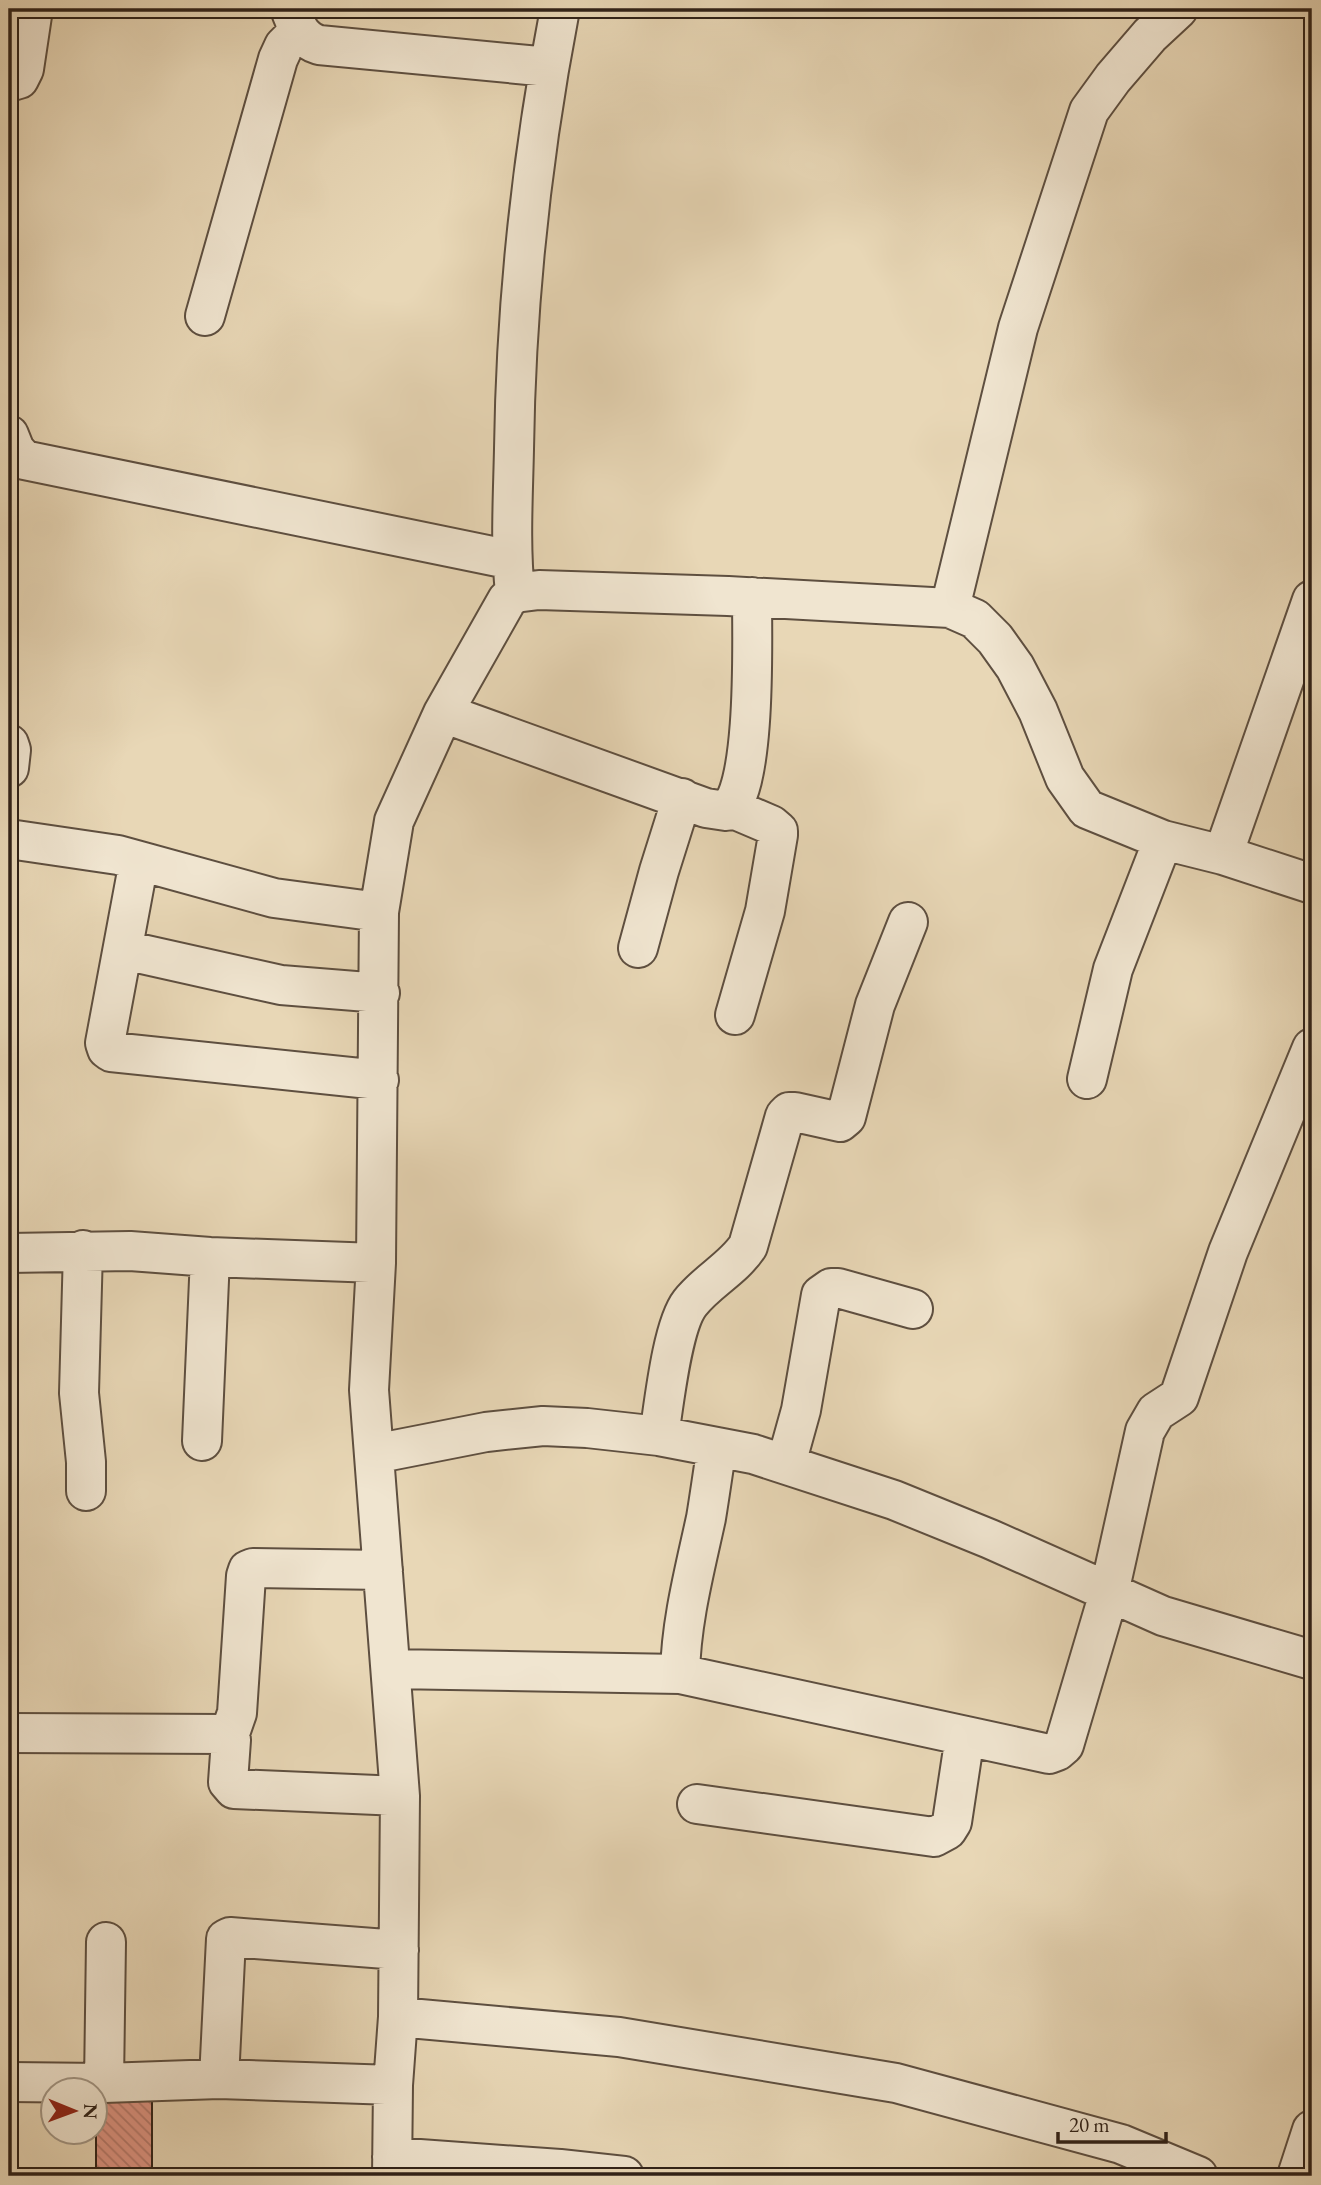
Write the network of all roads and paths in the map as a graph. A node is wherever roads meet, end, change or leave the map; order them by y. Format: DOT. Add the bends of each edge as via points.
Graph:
graph roads {
  1 [pos="33,9"];
  2 [pos="560,9"];
  3 [pos="1178,9"];
  4 [pos="294,20"];
  5 [pos="1144,22"];
  6 [pos="549,67"];
  7 [pos="9,82"];
  8 [pos="205,316"];
  9 [pos="9,435"];
  10 [pos="513,576"];
  11 [pos="752,597"];
  12 [pos="1312,600"];
  13 [pos="950,608"];
  14 [pos="443,712"];
  15 [pos="9,744"];
  16 [pos="9,768"];
  17 [pos="682,798"];
  18 [pos="730,808"];
  19 [pos="9,839"];
  20 [pos="1163,840"];
  21 [pos="1223,855"];
  22 [pos="139,861"];
  23 [pos="1312,884"];
  24 [pos="379,912"];
  25 [pos="908,922"];
  26 [pos="638,948"];
  27 [pos="124,950"];
  28 [pos="380,993"];
  29 [pos="735,1015"];
  30 [pos="1312,1048"];
  31 [pos="1087,1079"];
  32 [pos="379,1080"];
  33 [pos="83,1250"];
  34 [pos="9,1253"];
  35 [pos="210,1257"];
  36 [pos="376,1263"];
  37 [pos="914,1309"];
  38 [pos="659,1436"];
  39 [pos="202,1441"];
  40 [pos="717,1447"];
  41 [pos="374,1454"];
  42 [pos="786,1464"];
  43 [pos="86,1490"];
  44 [pos="383,1570"];
  45 [pos="1109,1593"];
  46 [pos="1312,1660"];
  47 [pos="391,1669"];
  48 [pos="680,1674"];
  49 [pos="9,1733"];
  50 [pos="229,1736"];
  51 [pos="965,1736"];
  52 [pos="400,1796"];
  53 [pos="698,1804"];
  54 [pos="106,1942"];
  55 [pos="399,1950"];
  56 [pos="398,2017"];
  57 [pos="104,2076"];
  58 [pos="219,2079"];
  59 [pos="9,2082"];
  60 [pos="38,2082"];
  61 [pos="108,2083"];
  62 [pos="393,2085"];
  63 [pos="1312,2130"];
  64 [pos="392,2167"];
  65 [pos="624,2176"];
  66 [pos="1198,2176"];
  67 [pos="1297,2176"];
  1 -- 7 [label="street" via="24,69 19,79"];
  2 -- 6 [label="street"];
  3 -- 5 [label="street"];
  4 -- 6 [label="street" via="304,38 319,45"];
  4 -- 8 [label="street" via="278,59"];
  5 -- 13 [label="street" via="1089,111 1018,328"];
  6 -- 10 [label="street" via="524,250 515,399"];
  9 -- 10 [label="street" via="24,460"];
  10 -- 11 [label="street" via="539,590"];
  10 -- 14 [label="street" via="500,610"];
  11 -- 13 [label="street"];
  11 -- 18 [label="street" via="748,746 738,793"];
  12 -- 21 [label="street"];
  13 -- 20 [label="street" via="975,620 1015,667 1065,778 1087,809"];
  14 -- 17 [label="street"];
  14 -- 24 [label="street" via="394,821"];
  15 -- 16 [label="street"];
  17 -- 18 [label="street" via="714,811"];
  17 -- 26 [label="street"];
  18 -- 29 [label="street" via="778,831 765,911"];
  19 -- 22 [label="street"];
  20 -- 21 [label="street"];
  20 -- 31 [label="street" via="1113,969"];
  21 -- 23 [label="street"];
  22 -- 24 [label="street" via="274,898"];
  22 -- 27 [label="street"];
  24 -- 28 [label="street"];
  25 -- 38 [label="street" via="875,1005 846,1117 840,1122 794,1112 785,1116 748,1246 739,1260 687,1306 679,1325"];
  27 -- 28 [label="street" via="281,985"];
  27 -- 32 [label="street" via="105,1043 111,1052"];
  28 -- 32 [label="street"];
  30 -- 45 [label="street" via="1228,1252 1179,1397 1156,1412 1145,1431"];
  32 -- 36 [label="street"];
  33 -- 34 [label="street"];
  33 -- 35 [label="street"];
  33 -- 43 [label="street" via="79,1392"];
  35 -- 36 [label="street"];
  35 -- 39 [label="street"];
  36 -- 41 [label="street" via="369,1390"];
  37 -- 42 [label="street" via="838,1288 821,1295 801,1410"];
  38 -- 40 [label="street"];
  38 -- 41 [label="street" via="542,1426"];
  40 -- 42 [label="street"];
  40 -- 48 [label="street" via="685,1617"];
  41 -- 44 [label="street"];
  42 -- 45 [label="street" via="894,1500"];
  44 -- 47 [label="street"];
  44 -- 50 [label="street" via="248,1570 237,1713"];
  45 -- 46 [label="street" via="1163,1616"];
  45 -- 51 [label="street" via="1064,1745 1049,1754"];
  47 -- 48 [label="street"];
  47 -- 52 [label="street"];
  48 -- 51 [label="street"];
  49 -- 50 [label="street"];
  50 -- 52 [label="street" via="228,1782 234,1789"];
  51 -- 53 [label="street" via="952,1822 934,1836"];
  52 -- 55 [label="street"];
  54 -- 57 [label="street"];
  55 -- 56 [label="street"];
  55 -- 58 [label="street" via="226,1939"];
  56 -- 62 [label="street"];
  56 -- 66 [label="street" via="619,2037 896,2082 1121,2144"];
  58 -- 61 [label="street"];
  58 -- 62 [label="street"];
  59 -- 60 [label="street"];
  62 -- 64 [label="street"];
  63 -- 67 [label="street"];
  64 -- 65 [label="street" via="560,2169"];
}
